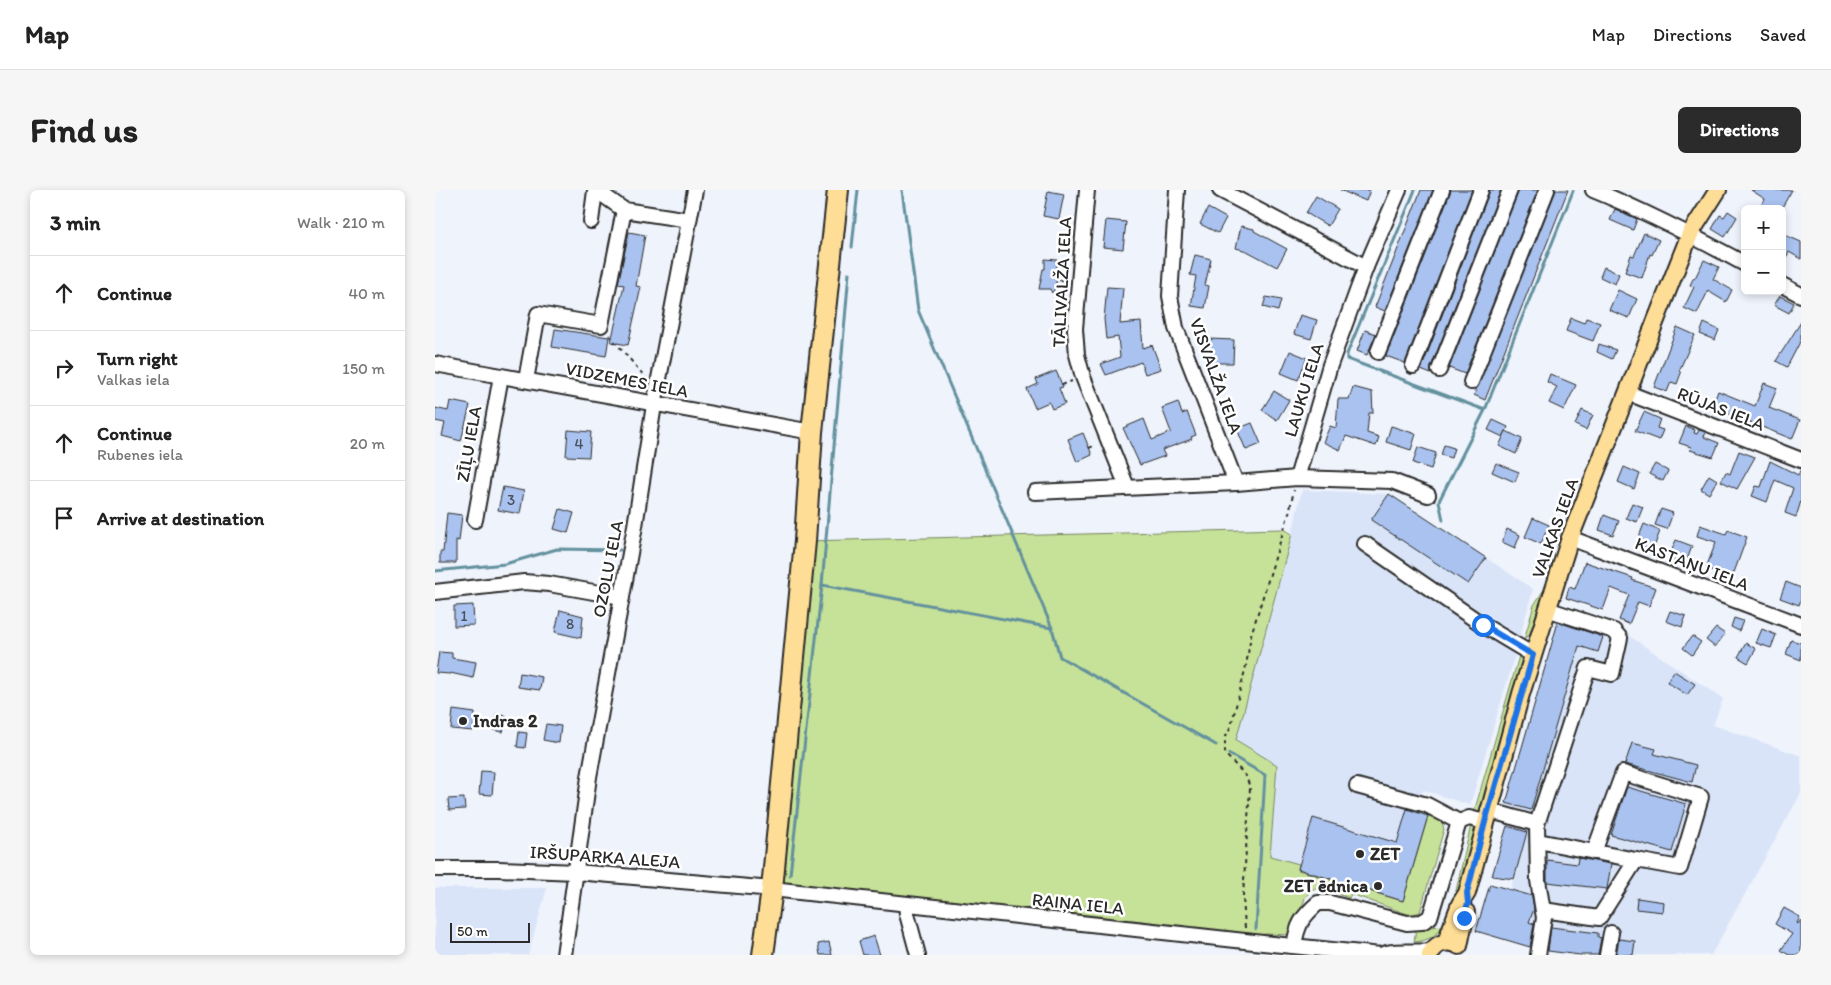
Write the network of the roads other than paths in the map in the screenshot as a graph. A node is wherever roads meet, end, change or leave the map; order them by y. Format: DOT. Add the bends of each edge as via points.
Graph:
graph roads {
  1 [pos="695,190"];
  2 [pos="839,190"];
  3 [pos="1087,190"];
  4 [pos="1177,190"];
  5 [pos="1220,190"];
  6 [pos="1399,190"];
  7 [pos="1442,190"];
  8 [pos="1481,190"];
  9 [pos="1510,190"];
  10 [pos="1547,190"];
  11 [pos="1593,190"];
  12 [pos="1718,190"];
  13 [pos="596,191"];
  14 [pos="624,210"];
  15 [pos="689,220"];
  16 [pos="591,221"];
  17 [pos="1690,234"];
  18 [pos="1741,262"];
  19 [pos="1366,267"];
  20 [pos="1786,287"];
  21 [pos="1801,295"];
  22 [pos="1377,352"];
  23 [pos="435,364"];
  24 [pos="1413,366"];
  25 [pos="1439,370"];
  26 [pos="501,376"];
  27 [pos="526,380"];
  28 [pos="1471,382"];
  29 [pos="1628,393"];
  30 [pos="654,405"];
  31 [pos="813,432"];
  32 [pos="1801,460"];
  33 [pos="1297,478"];
  34 [pos="1236,483"];
  35 [pos="1127,487"];
  36 [pos="1035,492"];
  37 [pos="1429,495"];
  38 [pos="475,520"];
  39 [pos="1570,538"];
  40 [pos="1365,544"];
  41 [pos="435,592"];
  42 [pos="622,597"];
  43 [pos="1547,609"];
  44 [pos="1801,625"];
  45 [pos="1533,655"];
  46 [pos="1357,786"];
  47 [pos="1486,816"];
  48 [pos="1459,822"];
  49 [pos="1537,824"];
  50 [pos="1538,841"];
  51 [pos="1594,852"];
  52 [pos="1636,860"];
  53 [pos="435,869"];
  54 [pos="576,872"];
  55 [pos="772,889"];
  56 [pos="906,904"];
  57 [pos="1543,910"];
  58 [pos="1611,933"];
  59 [pos="1294,946"];
  60 [pos="1457,948"];
  61 [pos="1431,953"];
  62 [pos="564,955"];
  63 [pos="763,955"];
  64 [pos="918,955"];
  65 [pos="1381,955"];
  66 [pos="1538,955"];
  67 [pos="1607,955"];
  1 -- 15 [label="street, OZOLU IELA"];
  2 -- 31 [label="highway"];
  3 -- 35 [label="street, TĀLIVALŽA IELA" via="1075,329 1077,355"];
  4 -- 34 [label="street, VISVALŽA IELA" via="1170,296 1176,328"];
  5 -- 19 [label="street"];
  6 -- 19 [label="street, LAUKU IELA"];
  7 -- 22 [label="street"];
  8 -- 24 [label="street"];
  9 -- 25 [label="street"];
  10 -- 28 [label="street"];
  11 -- 17 [label="street"];
  12 -- 17 [label="main road, VALKAS IELA"];
  13 -- 14 [label="street"];
  13 -- 16 [label="street"];
  14 -- 15 [label="street"];
  14 -- 27 [label="street" via="601,325 538,314"];
  15 -- 30 [label="street, OZOLU IELA"];
  17 -- 18 [label="street"];
  17 -- 29 [label="main road, VALKAS IELA"];
  19 -- 33 [label="street, LAUKU IELA" via="1330,365"];
  20 -- 21 [label="street"];
  23 -- 26 [label="street, VIDZEMES IELA"];
  26 -- 27 [label="street, VIDZEMES IELA"];
  26 -- 38 [label="street, ZĪĻU IELA"];
  27 -- 30 [label="street, VIDZEMES IELA"];
  29 -- 32 [label="street, RŪJAS IELA"];
  29 -- 39 [label="main road, VALKAS IELA"];
  30 -- 31 [label="street, VIDZEMES IELA"];
  30 -- 42 [label="street, OZOLU IELA"];
  31 -- 55 [label="highway"];
  33 -- 34 [label="street"];
  33 -- 37 [label="street" via="1392,481"];
  34 -- 35 [label="street"];
  35 -- 36 [label="street"];
  39 -- 43 [label="main road, VALKAS IELA"];
  39 -- 44 [label="street, KASTAŅU IELA"];
  40 -- 45 [label="street" via="1483,625"];
  41 -- 42 [label="street" via="524,582"];
  42 -- 54 [label="street, OZOLU IELA" via="589,776"];
  43 -- 45 [label="main road, VALKAS IELA"];
  43 -- 49 [label="street" via="1614,631 1620,638 1612,674 1588,668"];
  45 -- 47 [label="main road, VALKAS IELA"];
  46 -- 48 [label="street" via="1427,805"];
  47 -- 48 [label="street"];
  47 -- 49 [label="street"];
  47 -- 60 [label="main road, VALKAS IELA"];
  48 -- 59 [label="street" via="1430,917 1422,922 1407,923 1330,903 1318,903 1303,916 1295,933"];
  49 -- 50 [label="street"];
  50 -- 51 [label="street"];
  50 -- 57 [label="street" via="1538,880"];
  51 -- 52 [label="street"];
  51 -- 52 [label="street" via="1623,773 1701,797 1680,868"];
  52 -- 57 [label="street" via="1599,918"];
  53 -- 54 [label="street, IRŠUPARKA ALEJA"];
  54 -- 55 [label="street, IRŠUPARKA ALEJA"];
  54 -- 62 [label="street, OZOLU IELA"];
  55 -- 56 [label="street, RAIŅA IELA"];
  55 -- 63 [label="highway"];
  56 -- 59 [label="street, RAIŅA IELA"];
  56 -- 64 [label="street"];
  57 -- 66 [label="street" via="1545,918"];
  58 -- 67 [label="street"];
  59 -- 65 [label="street, RAIŅA IELA"];
  60 -- 61 [label="main road" via="1435,947"];
  61 -- 65 [label="street, RAIŅA IELA" via="1388,952"];
}
